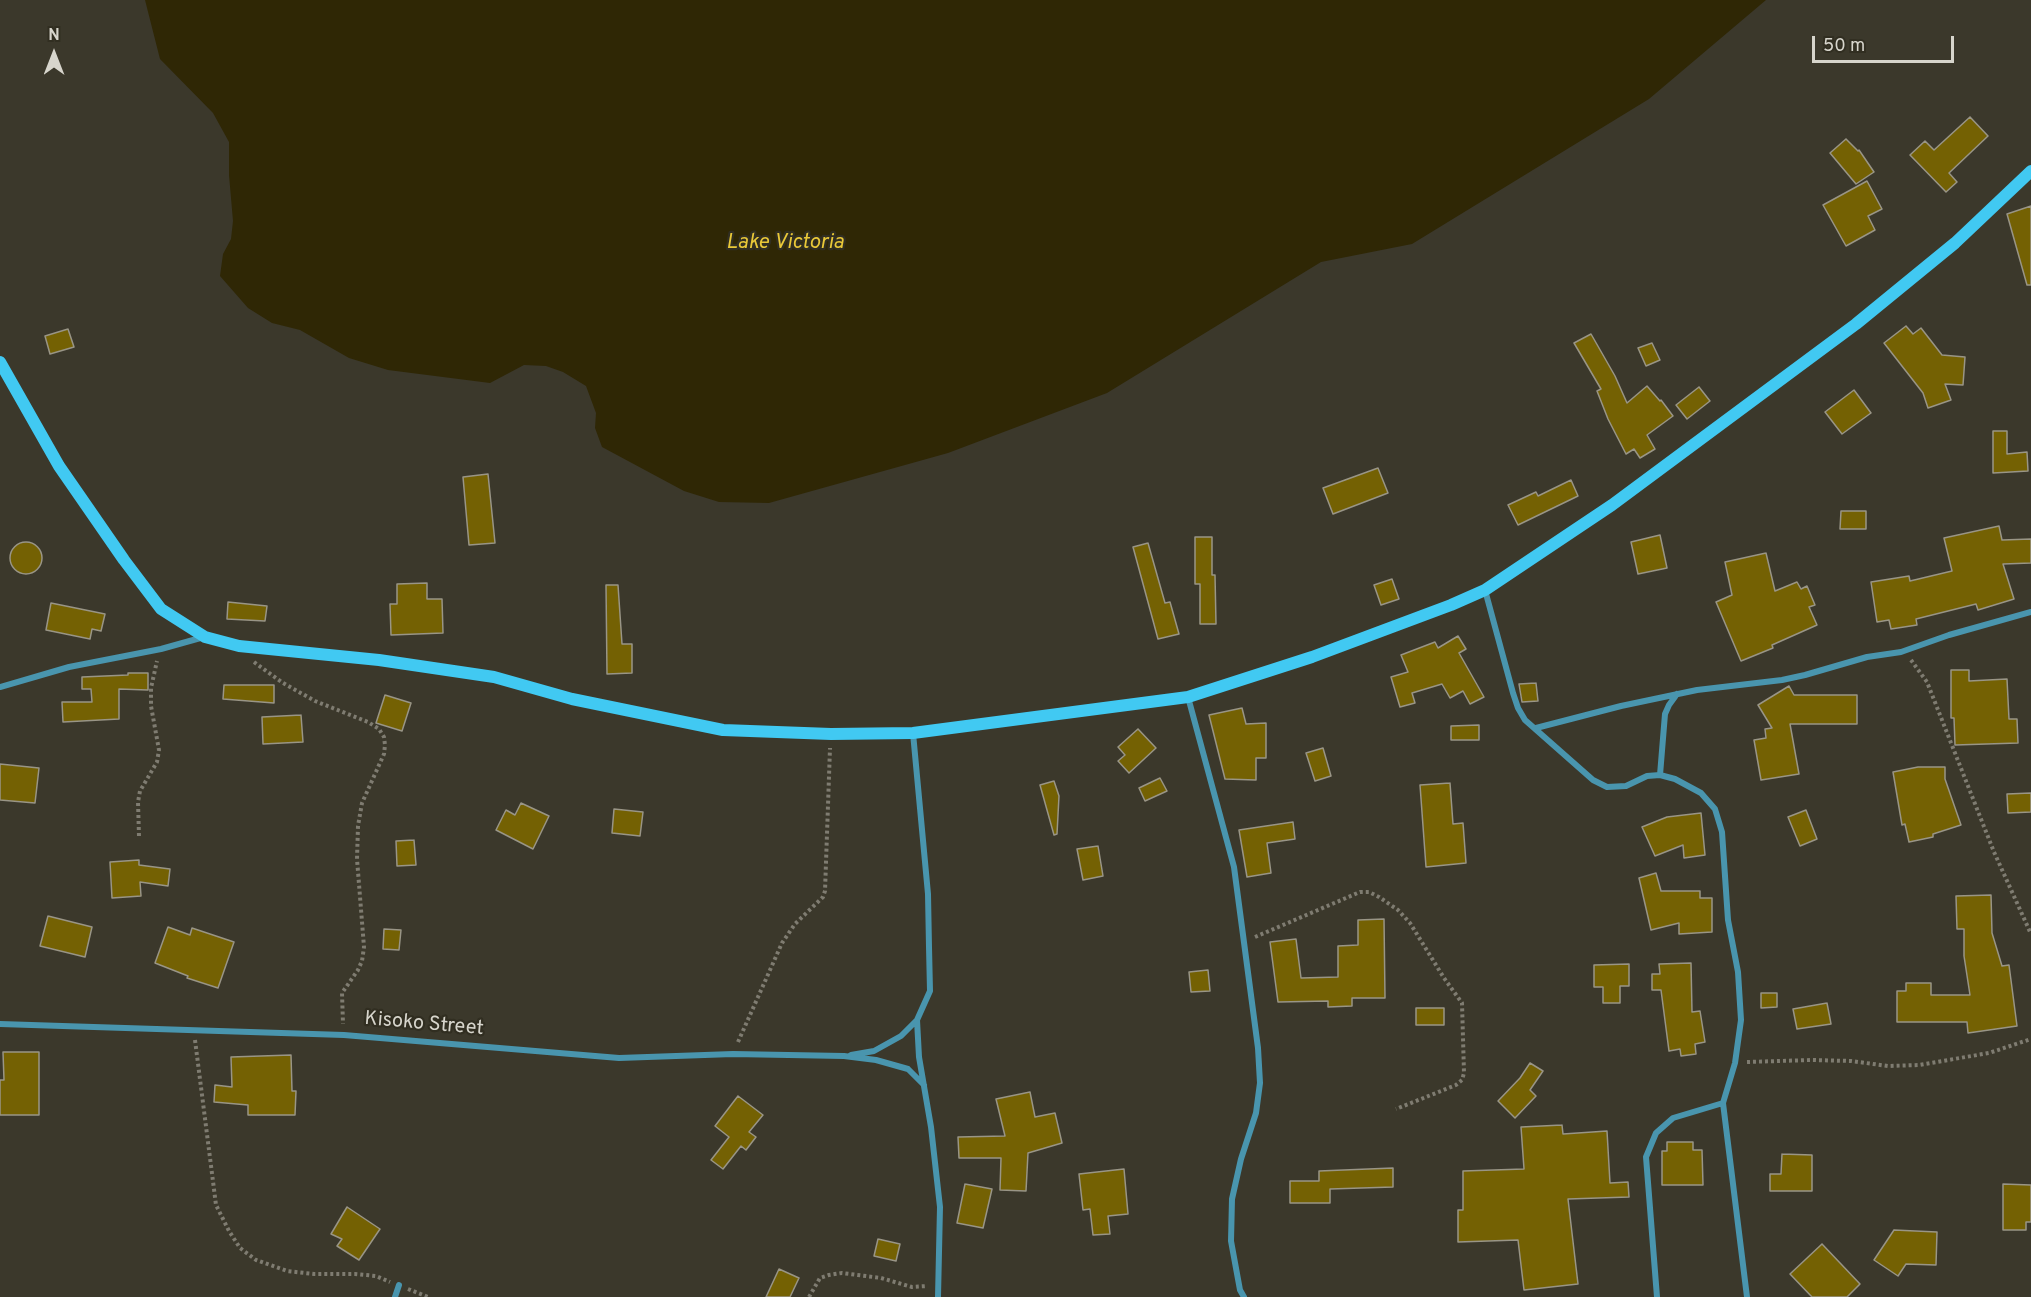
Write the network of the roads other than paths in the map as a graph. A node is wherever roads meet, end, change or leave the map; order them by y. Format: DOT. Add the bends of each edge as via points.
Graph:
graph roads {
  1 [pos="2031,171"];
  2 [pos="0,362"];
  3 [pos="1485,590"];
  4 [pos="2031,612"];
  5 [pos="205,637"];
  6 [pos="0,687"];
  7 [pos="1677,694"];
  8 [pos="1188,698"];
  9 [pos="1536,728"];
  10 [pos="913,733"];
  11 [pos="1660,775"];
  12 [pos="917,1020"];
  13 [pos="0,1024"];
  14 [pos="844,1056"];
  15 [pos="924,1084"];
  16 [pos="1723,1103"];
  17 [pos="399,1285"];
  18 [pos="395,1297"];
  19 [pos="938,1297"];
  20 [pos="1244,1297"];
  21 [pos="1657,1297"];
  22 [pos="1747,1297"];
  1 -- 3 [label="street" via="1955,243 1856,324 1612,505"];
  2 -- 5 [label="street" via="60,466 124,560 161,609"];
  3 -- 8 [label="street" via="1322,653"];
  3 -- 9 [label="street" via="1518,708"];
  4 -- 7 [label="street" via="1901,652 1782,680"];
  5 -- 6 [label="street" via="69,667"];
  5 -- 10 [label="street" via="239,646 494,677 572,699 723,730"];
  7 -- 9 [label="street"];
  7 -- 11 [label="street" via="1665,714"];
  8 -- 10 [label="street"];
  8 -- 20 [label="street" via="1234,867 1258,1048 1260,1083 1256,1113 1232,1198 1231,1241"];
  9 -- 11 [label="street" via="1593,780 1606,787 1626,786"];
  10 -- 12 [label="street" via="928,894 930,991"];
  11 -- 16 [label="street" via="1676,779 1710,801 1722,832 1741,1020 1735,1063"];
  12 -- 14 [label="street, Kisoko Street" via="901,1036 874,1051"];
  12 -- 15 [label="street"];
  13 -- 14 [label="street, Kisoko Street" via="344,1035 619,1058"];
  14 -- 15 [label="street, Kisoko Street" via="908,1069"];
  15 -- 19 [label="street" via="940,1207"];
  16 -- 21 [label="street" via="1673,1118 1656,1133 1646,1156"];
  16 -- 22 [label="street"];
  17 -- 18 [label="street"];
}
